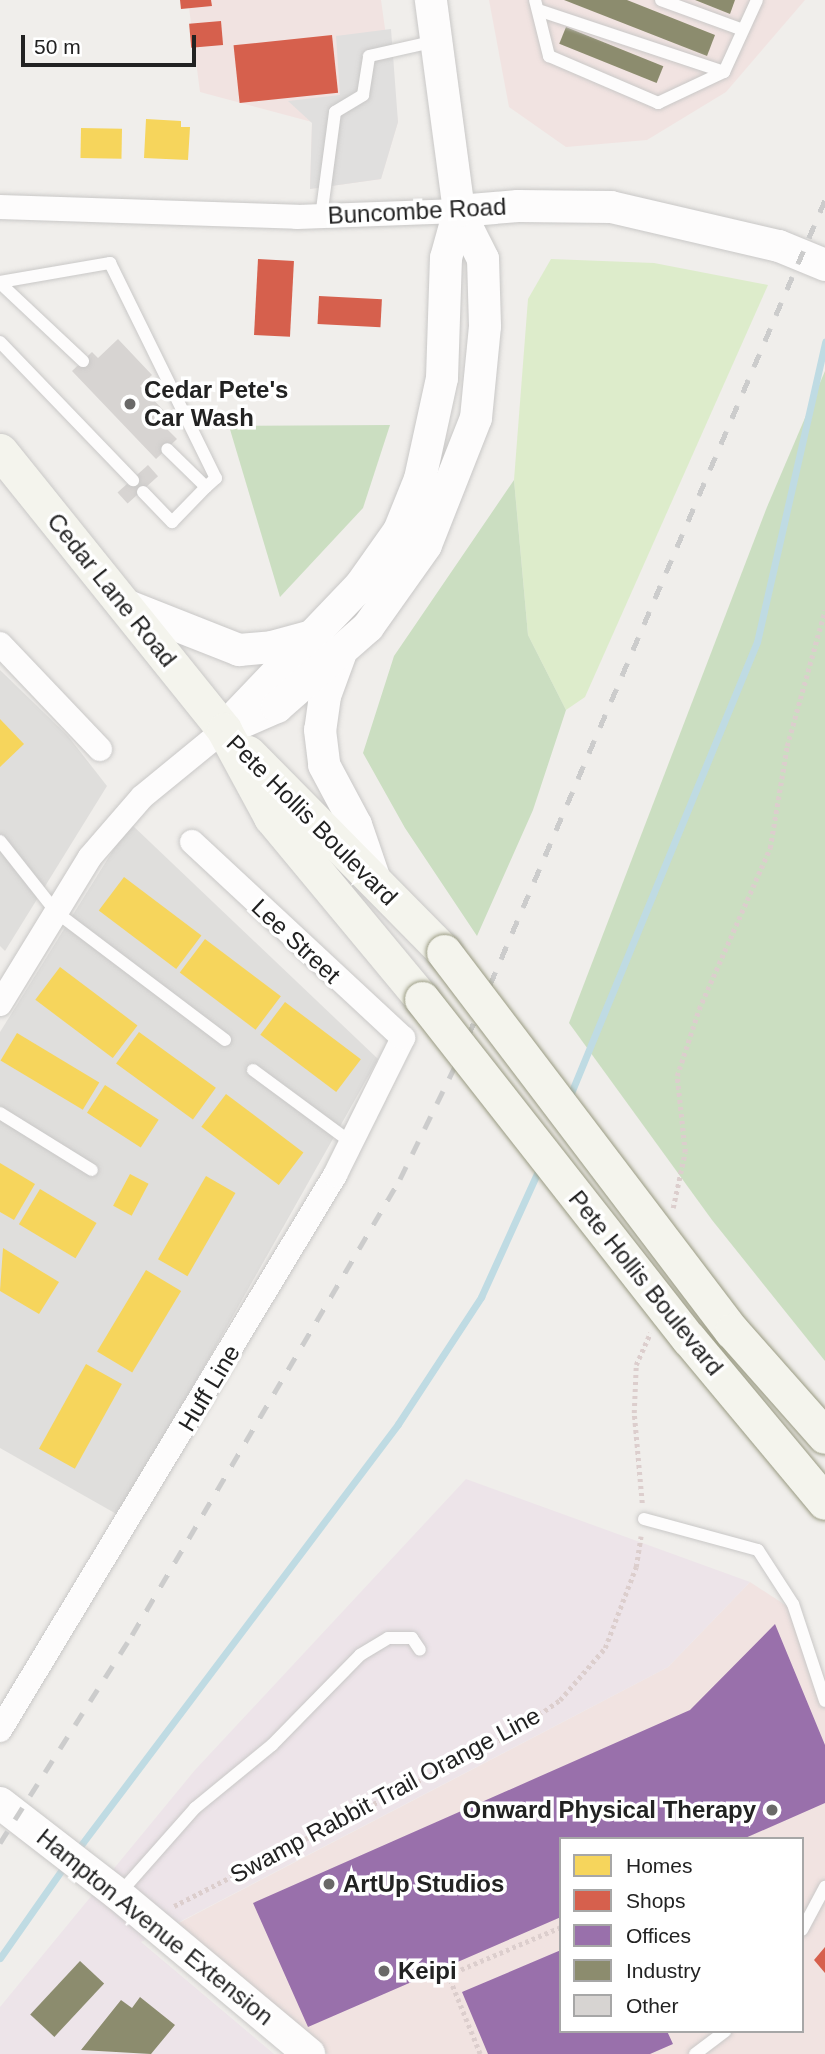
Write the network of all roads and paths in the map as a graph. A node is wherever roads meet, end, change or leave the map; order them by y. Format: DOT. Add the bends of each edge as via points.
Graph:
graph roads {
  1 [pos="431,0"];
  2 [pos="661,0"];
  3 [pos="757,0"];
  4 [pos="537,5"];
  5 [pos="743,30"];
  6 [pos="436,41"];
  7 [pos="724,72"];
  8 [pos="0,207"];
  9 [pos="459,211"];
  10 [pos="321,217"];
  11 [pos="825,265"];
  12 [pos="0,282"];
  13 [pos="0,342"];
  14 [pos="83,361"];
  15 [pos="167,449"];
  16 [pos="0,451"];
  17 [pos="133,480"];
  18 [pos="206,487"];
  19 [pos="143,492"];
  20 [pos="125,605"];
  21 [pos="825,610"];
  22 [pos="313,635"];
  23 [pos="0,644"];
  24 [pos="341,652"];
  25 [pos="223,730"];
  26 [pos="100,749"];
  27 [pos="0,841"];
  28 [pos="191,842"];
  29 [pos="376,883"];
  30 [pos="56,912"];
  31 [pos="0,1004"];
  32 [pos="403,1038"];
  33 [pos="225,1040"];
  34 [pos="253,1070"];
  35 [pos="0,1113"];
  36 [pos="352,1143"];
  37 [pos="92,1170"];
  38 [pos="673,1212"];
  39 [pos="651,1330"];
  40 [pos="825,1436"];
  41 [pos="825,1502"];
  42 [pos="644,1519"];
  43 [pos="420,1650"];
  44 [pos="825,1701"];
  45 [pos="0,1730"];
  46 [pos="0,1803"];
  47 [pos="825,1887"];
  48 [pos="118,1895"];
  49 [pos="148,1919"];
  50 [pos="804,1926"];
  51 [pos="559,1928"];
  52 [pos="722,2033"];
  53 [pos="309,2054"];
  54 [pos="480,2054"];
  55 [pos="696,2054"];
  1 -- 6 [label="street"];
  2 -- 5 [label="lane"];
  3 -- 5 [label="lane"];
  4 -- 7 [label="lane"];
  4 -- 7 [label="lane" via="549,56 658,103"];
  5 -- 7 [label="lane"];
  6 -- 9 [label="street"];
  6 -- 10 [label="lane" via="369,56 363,95 335,112"];
  8 -- 10 [label="street, Buncombe Road"];
  9 -- 10 [label="street, Buncombe Road"];
  9 -- 11 [label="street, Buncombe Road" via="611,207 779,246"];
  9 -- 22 [label="street" via="446,258 442,378 420,479 399,531 359,586"];
  9 -- 24 [label="street" via="483,259 485,326 476,418 426,545 368,627"];
  12 -- 14 [label="lane"];
  12 -- 18 [label="lane" via="110,263 216,478"];
  13 -- 17 [label="lane"];
  15 -- 18 [label="lane"];
  16 -- 20 [label="main road, Cedar Lane Road"];
  18 -- 19 [label="lane" via="172,522"];
  20 -- 22 [label="street" via="239,650 272,647"];
  20 -- 25 [label="main road, Cedar Lane Road"];
  21 -- 38 [label="path" via="787,746 770,848 699,1009 677,1076 685,1152"];
  22 -- 25 [label="street"];
  23 -- 26 [label="street"];
  24 -- 25 [label="street" via="277,707"];
  24 -- 29 [label="street" via="325,696 320,730 324,765 356,825"];
  25 -- 29 [label="main road, Pete Hollis Boulevard"];
  25 -- 30 [label="street" via="142,797 90,857"];
  25 -- 41 [label="main road, Pete Hollis Boulevard, bridge" via="271,817"];
  27 -- 30 [label="lane"];
  28 -- 32 [label="street, Lee Street"];
  29 -- 40 [label="main road, Pete Hollis Boulevard, bridge" via="444,952 732,1331"];
  30 -- 31 [label="street"];
  30 -- 33 [label="lane"];
  32 -- 36 [label="street, Huff Line"];
  34 -- 36 [label="lane"];
  35 -- 37 [label="lane"];
  36 -- 45 [label="street, Huff Line" via="226,1360"];
  39 -- 42 [label="path, Swamp Rabbit Trail Orange Line" via="636,1365 637,1459"];
  42 -- 44 [label="lane" via="758,1550 793,1604"];
  42 -- 49 [label="path, Swamp Rabbit Trail Orange Line" via="636,1567 605,1648 560,1700 516,1731"];
  43 -- 48 [label="lane" via="412,1638 388,1637 360,1655 272,1745 195,1808"];
  46 -- 48 [label="street, Hampton Avenue Extension"];
  47 -- 50 [label="lane"];
  48 -- 49 [label="street, Hampton Avenue Extension"];
  49 -- 53 [label="street, Hampton Avenue Extension"];
  51 -- 54 [label="path" via="448,1975"];
  52 -- 55 [label="lane"];
}
